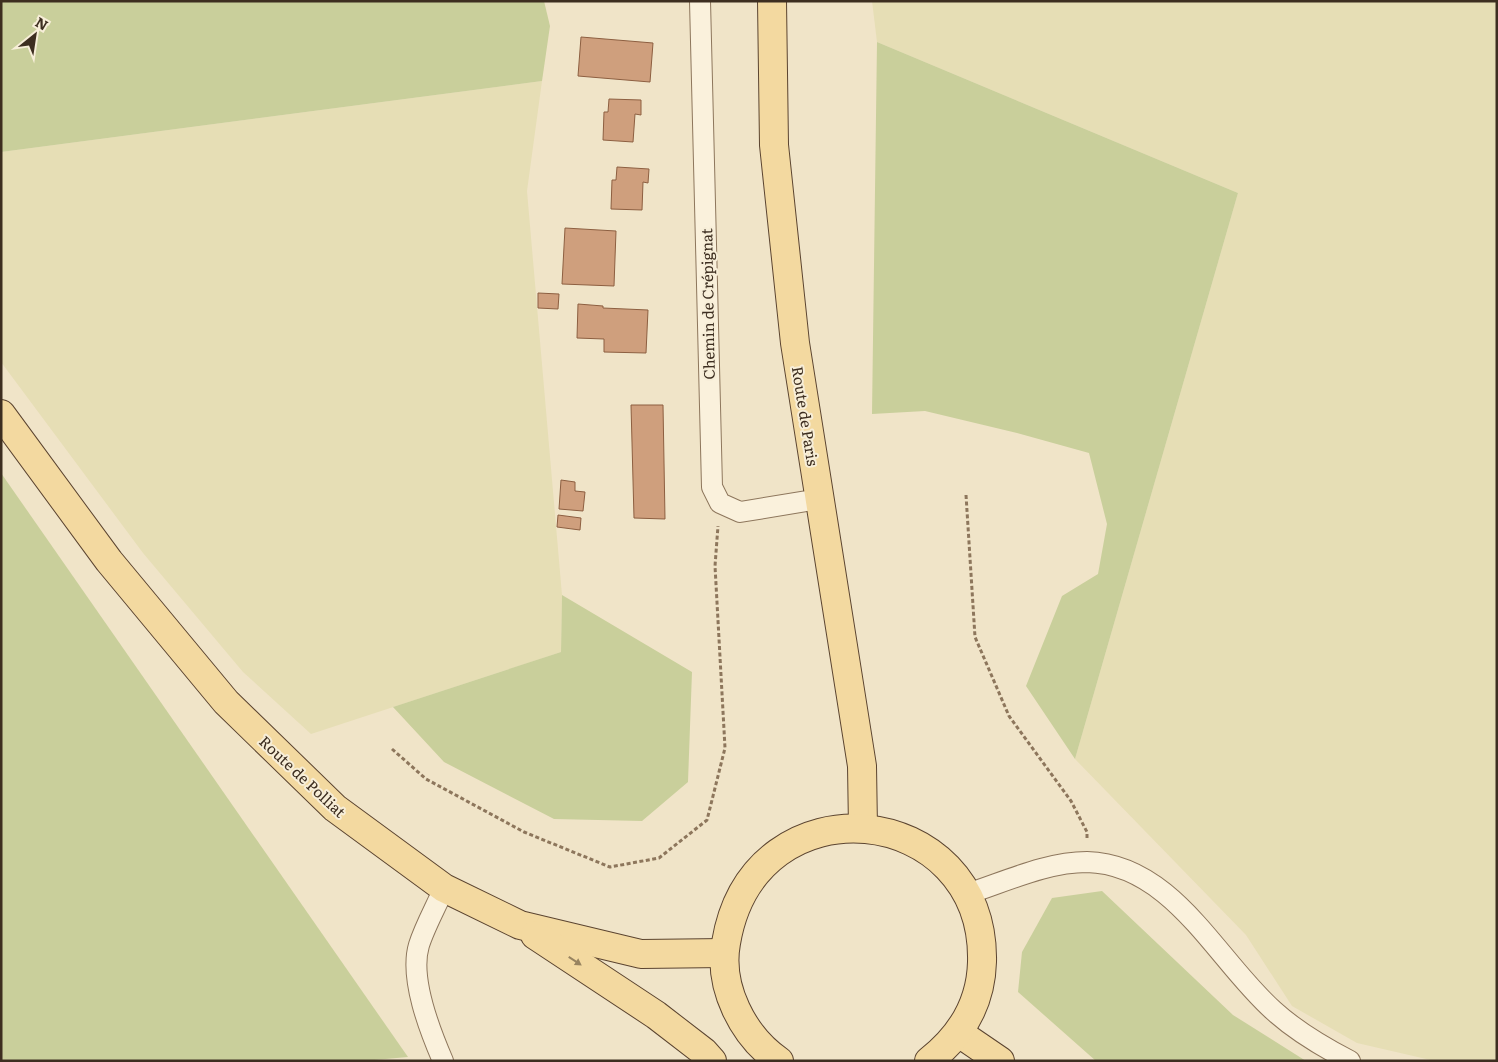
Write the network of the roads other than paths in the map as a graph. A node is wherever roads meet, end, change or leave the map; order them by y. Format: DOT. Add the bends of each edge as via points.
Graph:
graph roads {
  1 [pos="700,1"];
  2 [pos="772,1"];
  3 [pos="1,414"];
  4 [pos="819,499"];
  5 [pos="862,828"];
  6 [pos="444,888"];
  7 [pos="967,894"];
  8 [pos="520,925"];
  9 [pos="724,952"];
  10 [pos="959,1032"];
  11 [pos="443,1061"];
  12 [pos="712,1061"];
  13 [pos="779,1061"];
  14 [pos="929,1061"];
  15 [pos="1000,1061"];
  16 [pos="1350,1061"];
  1 -- 4 [label="street, Chemin de Crépignat" via="712,487 720,503 740,512"];
  2 -- 4 [label="main road, Route de Paris" via="774,145 795,343"];
  3 -- 6 [label="main road, Route de Polliat" via="109,561 226,702 335,808"];
  4 -- 5 [label="main road, Route de Paris" via="862,766"];
  5 -- 7 [label="main road" via="888,832 912,841 952,873"];
  5 -- 9 [label="main road" via="828,830 795,841 766,861 744,887 730,918"];
  6 -- 8 [label="main road, Route de Polliat"];
  6 -- 11 [label="street" via="418,947 417,985 429,1029"];
  7 -- 10 [label="main road" via="979,928 982,974 976,1000"];
  7 -- 16 [label="street" via="1059,864 1088,862 1117,866 1149,881 1180,906 1273,1011 1299,1032"];
  8 -- 9 [label="main road, Route de Polliat" via="641,954"];
  8 -- 12 [label="main road, one-way" via="656,1015"];
  9 -- 13 [label="main road" via="728,989 742,1023 765,1051"];
  10 -- 14 [label="main road"];
  10 -- 15 [label="main road"];
}
